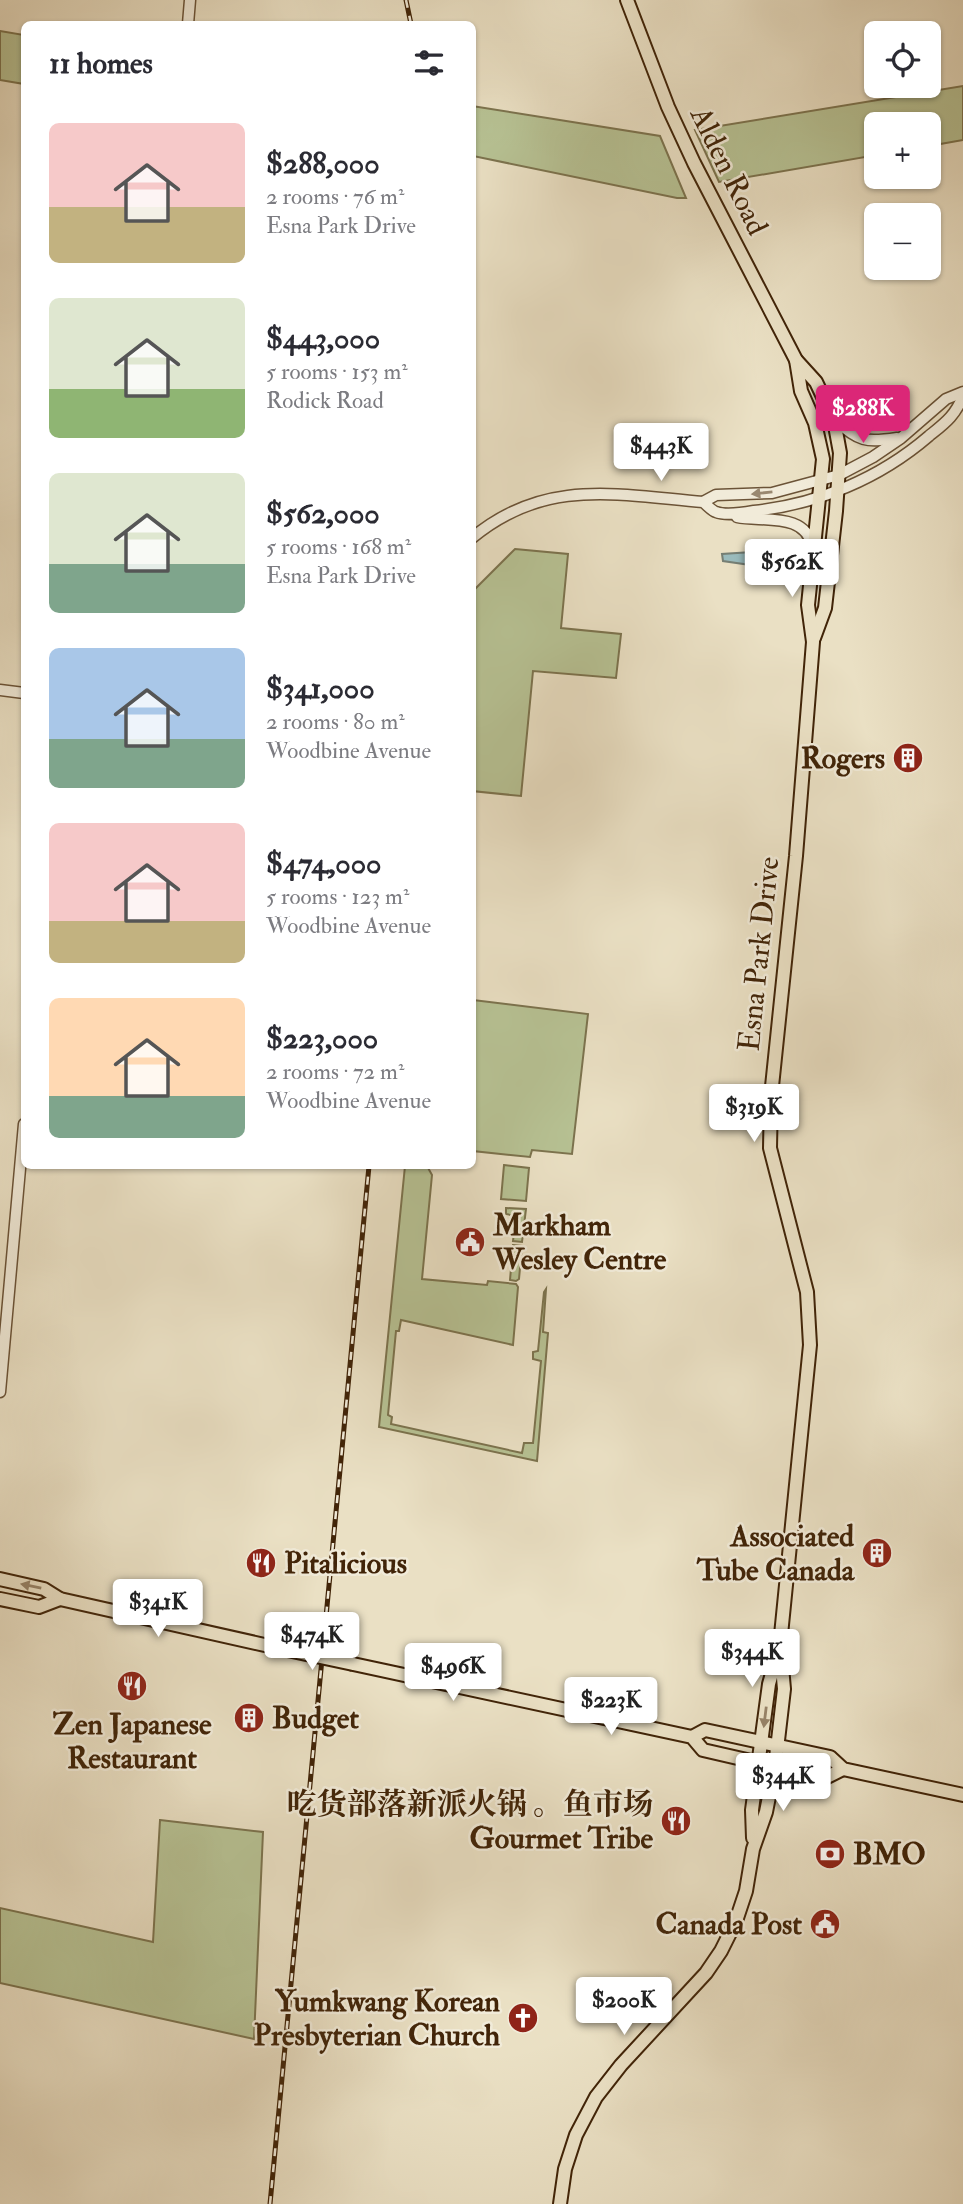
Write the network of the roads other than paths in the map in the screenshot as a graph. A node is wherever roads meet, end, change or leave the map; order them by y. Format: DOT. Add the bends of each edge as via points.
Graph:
graph roads {
  1 [pos="190,0"];
  2 [pos="627,0"];
  3 [pos="188,21"];
  4 [pos="796,360"];
  5 [pos="963,394"];
  6 [pos="834,420"];
  7 [pos="901,438"];
  8 [pos="839,475"];
  9 [pos="821,481"];
  10 [pos="837,491"];
  11 [pos="820,496"];
  12 [pos="704,502"];
  13 [pos="715,512"];
  14 [pos="476,535"];
  15 [pos="814,557"];
  16 [pos="813,642"];
  17 [pos="0,690"];
  18 [pos="21,692"];
  19 [pos="21,1158"];
  20 [pos="0,1392"];
  21 [pos="0,1579"];
  22 [pos="0,1599"];
  23 [pos="60,1599"];
  24 [pos="780,1645"];
  25 [pos="692,1737"];
  26 [pos="762,1741"];
  27 [pos="778,1745"];
  28 [pos="759,1762"];
  29 [pos="775,1766"];
  30 [pos="843,1769"];
  31 [pos="963,1795"];
  32 [pos="753,1849"];
  33 [pos="560,2204"];
  1 -- 3 [label="street"];
  2 -- 4 [label="main road, Alden Road" via="694,163"];
  4 -- 6 [label="main road, Alden Road" via="816,382"];
  4 -- 9 [label="main road, Alden Road" via="823,459"];
  5 -- 7 [label="street" via="946,399"];
  5 -- 10 [label="street" via="956,413 915,449 878,473"];
  6 -- 7 [label="street" via="859,439"];
  6 -- 8 [label="main road, Alden Road"];
  7 -- 8 [label="street"];
  8 -- 9 [label="street"];
  8 -- 10 [label="main road, Alden Road"];
  9 -- 11 [label="main road, Esna Park Drive"];
  9 -- 12 [label="street, one-way" via="772,493 716,495"];
  10 -- 11 [label="street"];
  10 -- 16 [label="main road, Esna Park Drive" via="825,608"];
  11 -- 13 [label="street" via="777,509"];
  11 -- 15 [label="main road, Esna Park Drive"];
  12 -- 13 [label="street"];
  12 -- 14 [label="street" via="615,494 558,496 528,504"];
  13 -- 15 [label="street" via="784,520 811,537"];
  15 -- 16 [label="main road, Esna Park Drive" via="808,605"];
  16 -- 24 [label="main road, Esna Park Drive" via="771,1096 770,1149 807,1292 810,1345"];
  17 -- 18 [label="street"];
  19 -- 20 [label="street"];
  23 -- 21 [label="main road, one-way" via="44,1589"];
  22 -- 23 [label="main road" via="39,1607"];
  23 -- 25 [label="main road, bridge"];
  24 -- 26 [label="main road, Esna Park Drive, one-way" via="769,1684"];
  24 -- 27 [label="main road, Esna Park Drive" via="784,1689"];
  25 -- 26 [label="main road" via="705,1730"];
  25 -- 28 [label="main road" via="703,1750"];
  26 -- 27 [label="main road"];
  26 -- 28 [label="main road, Esna Park Drive"];
  27 -- 29 [label="main road, Esna Park Drive"];
  27 -- 30 [label="main road" via="830,1757"];
  28 -- 29 [label="main road"];
  28 -- 32 [label="main road, Esna Park Drive" via="752,1810"];
  29 -- 30 [label="main road" via="825,1778"];
  29 -- 32 [label="main road, Esna Park Drive"];
  30 -- 31 [label="main road"];
  32 -- 33 [label="main road" via="746,1891 721,1951 596,2097 565,2169"];
}
